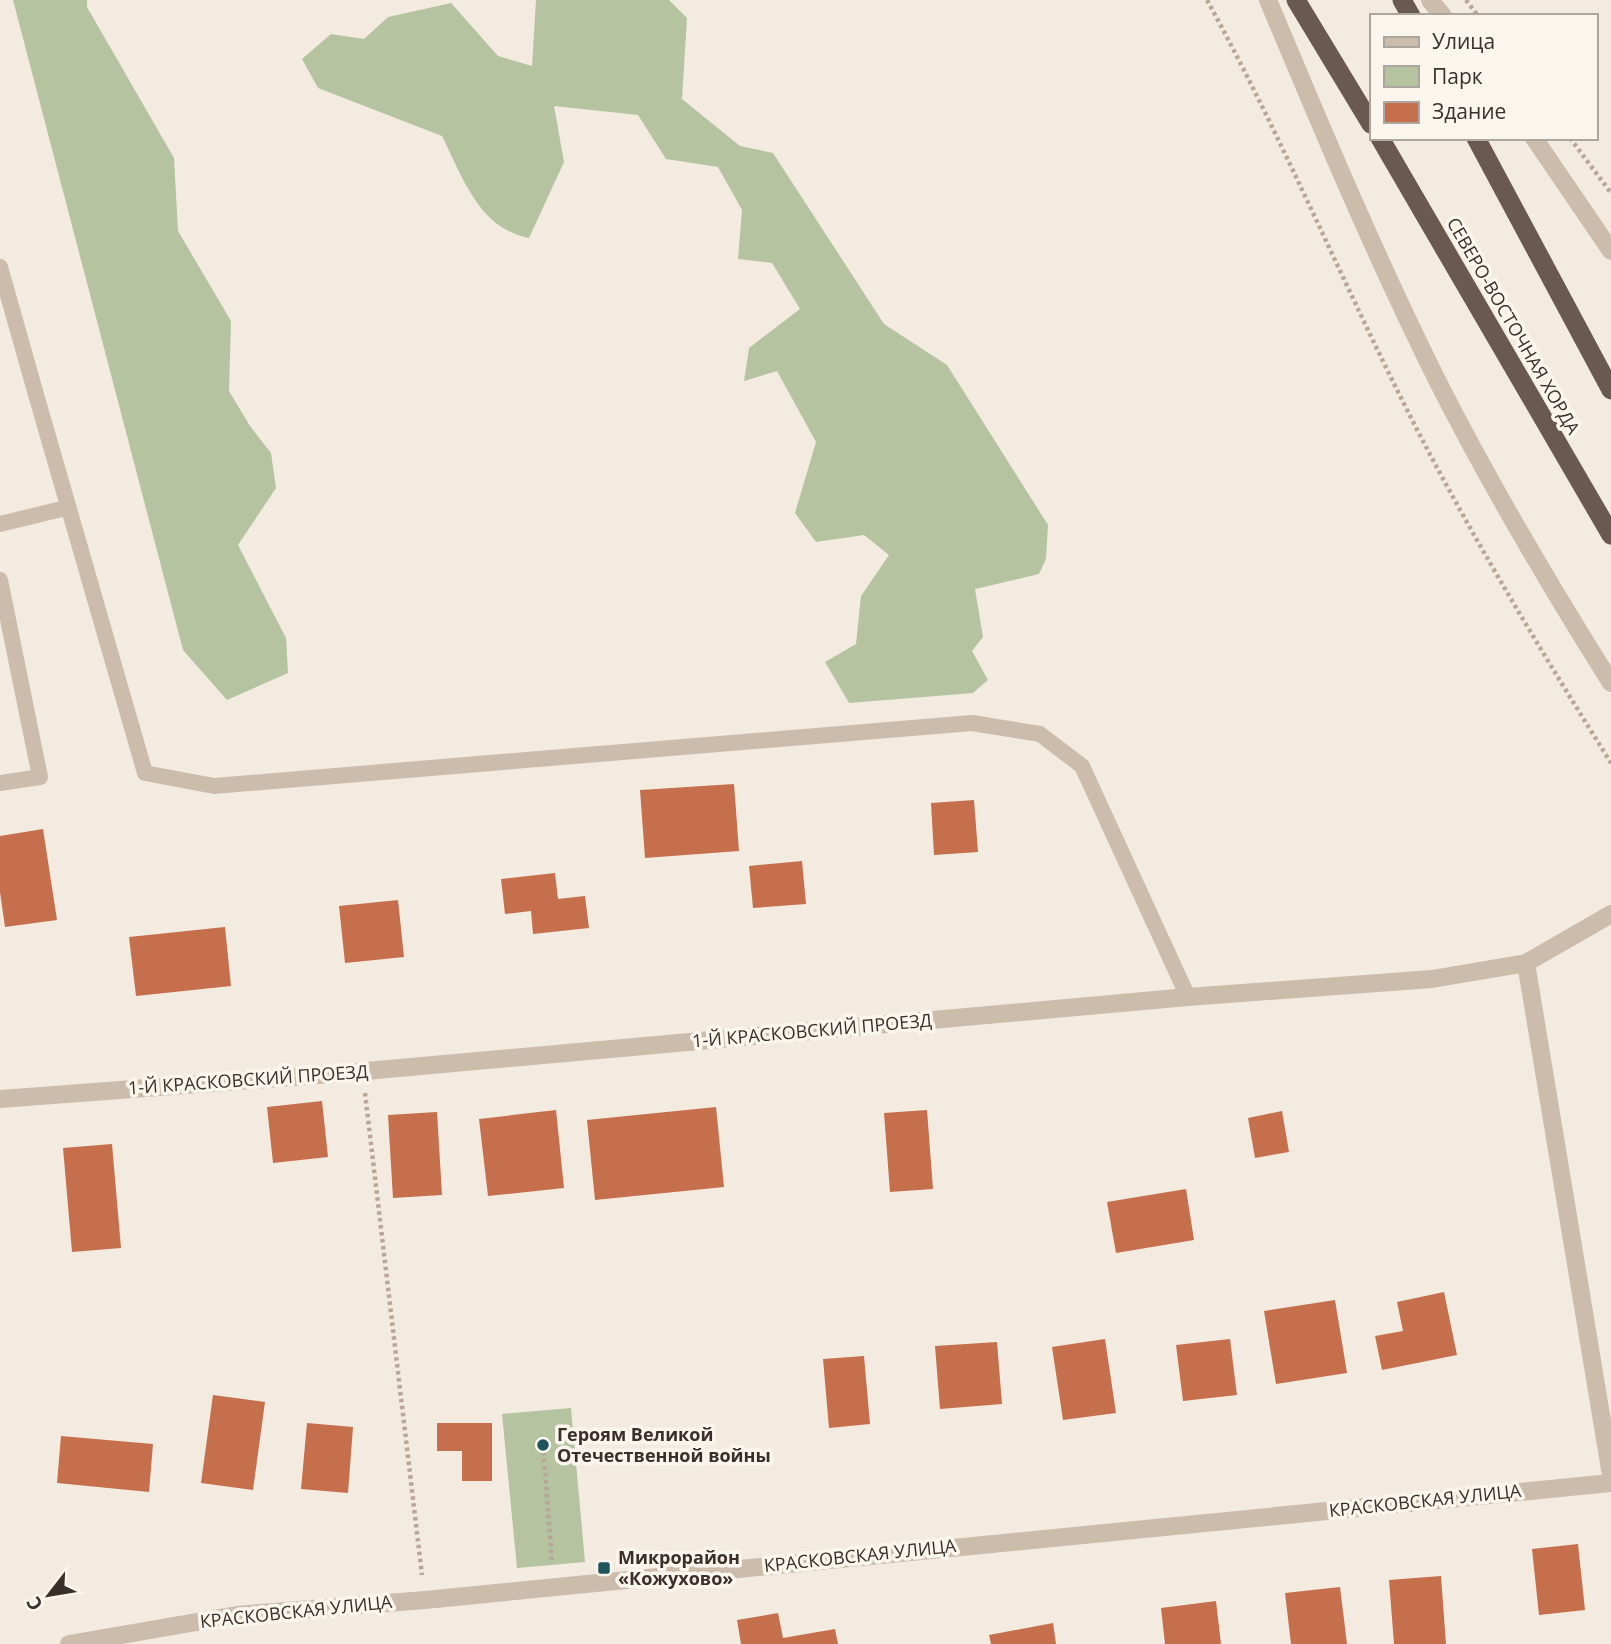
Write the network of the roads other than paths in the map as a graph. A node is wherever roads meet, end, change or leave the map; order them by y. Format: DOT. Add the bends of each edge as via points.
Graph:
graph roads {
  1 [pos="1268,0"];
  2 [pos="1296,0"];
  3 [pos="1430,0"];
  4 [pos="1441,14"];
  5 [pos="1370,122"];
  6 [pos="1381,140"];
  7 [pos="1477,140"];
  8 [pos="1535,140"];
  9 [pos="1611,251"];
  10 [pos="0,267"];
  11 [pos="1611,390"];
  12 [pos="66,508"];
  13 [pos="0,524"];
  14 [pos="1611,535"];
  15 [pos="0,580"];
  16 [pos="1611,683"];
  17 [pos="0,783"];
  18 [pos="1611,914"];
  19 [pos="1526,963"];
  20 [pos="1188,997"];
  21 [pos="0,1099"];
  22 [pos="1611,1475"];
  23 [pos="1611,1483"];
  24 [pos="69,1644"];
  1 -- 16 [label="street" via="1339,170 1440,384 1545,577"];
  2 -- 5 [label="highway"];
  3 -- 4 [label="street"];
  6 -- 14 [label="highway, СЕВЕРО-ВОСТОЧНАЯ ХОРДА"];
  7 -- 11 [label="highway"];
  8 -- 9 [label="street"];
  10 -- 12 [label="lane"];
  12 -- 13 [label="lane"];
  12 -- 20 [label="lane" via="99,605 145,773 214,786 972,723 1040,734 1082,766"];
  15 -- 17 [label="lane" via="40,777"];
  18 -- 19 [label="street, 1-Й КРАСКОВСКИЙ ПРОЕЗД"];
  19 -- 20 [label="street, 1-Й КРАСКОВСКИЙ ПРОЕЗД" via="1432,979"];
  19 -- 22 [label="street"];
  20 -- 21 [label="street, 1-Й КРАСКОВСКИЙ ПРОЕЗД" via="362,1072"];
  23 -- 24 [label="street, КРАСКОВСКАЯ УЛИЦА" via="237,1615"];
}
